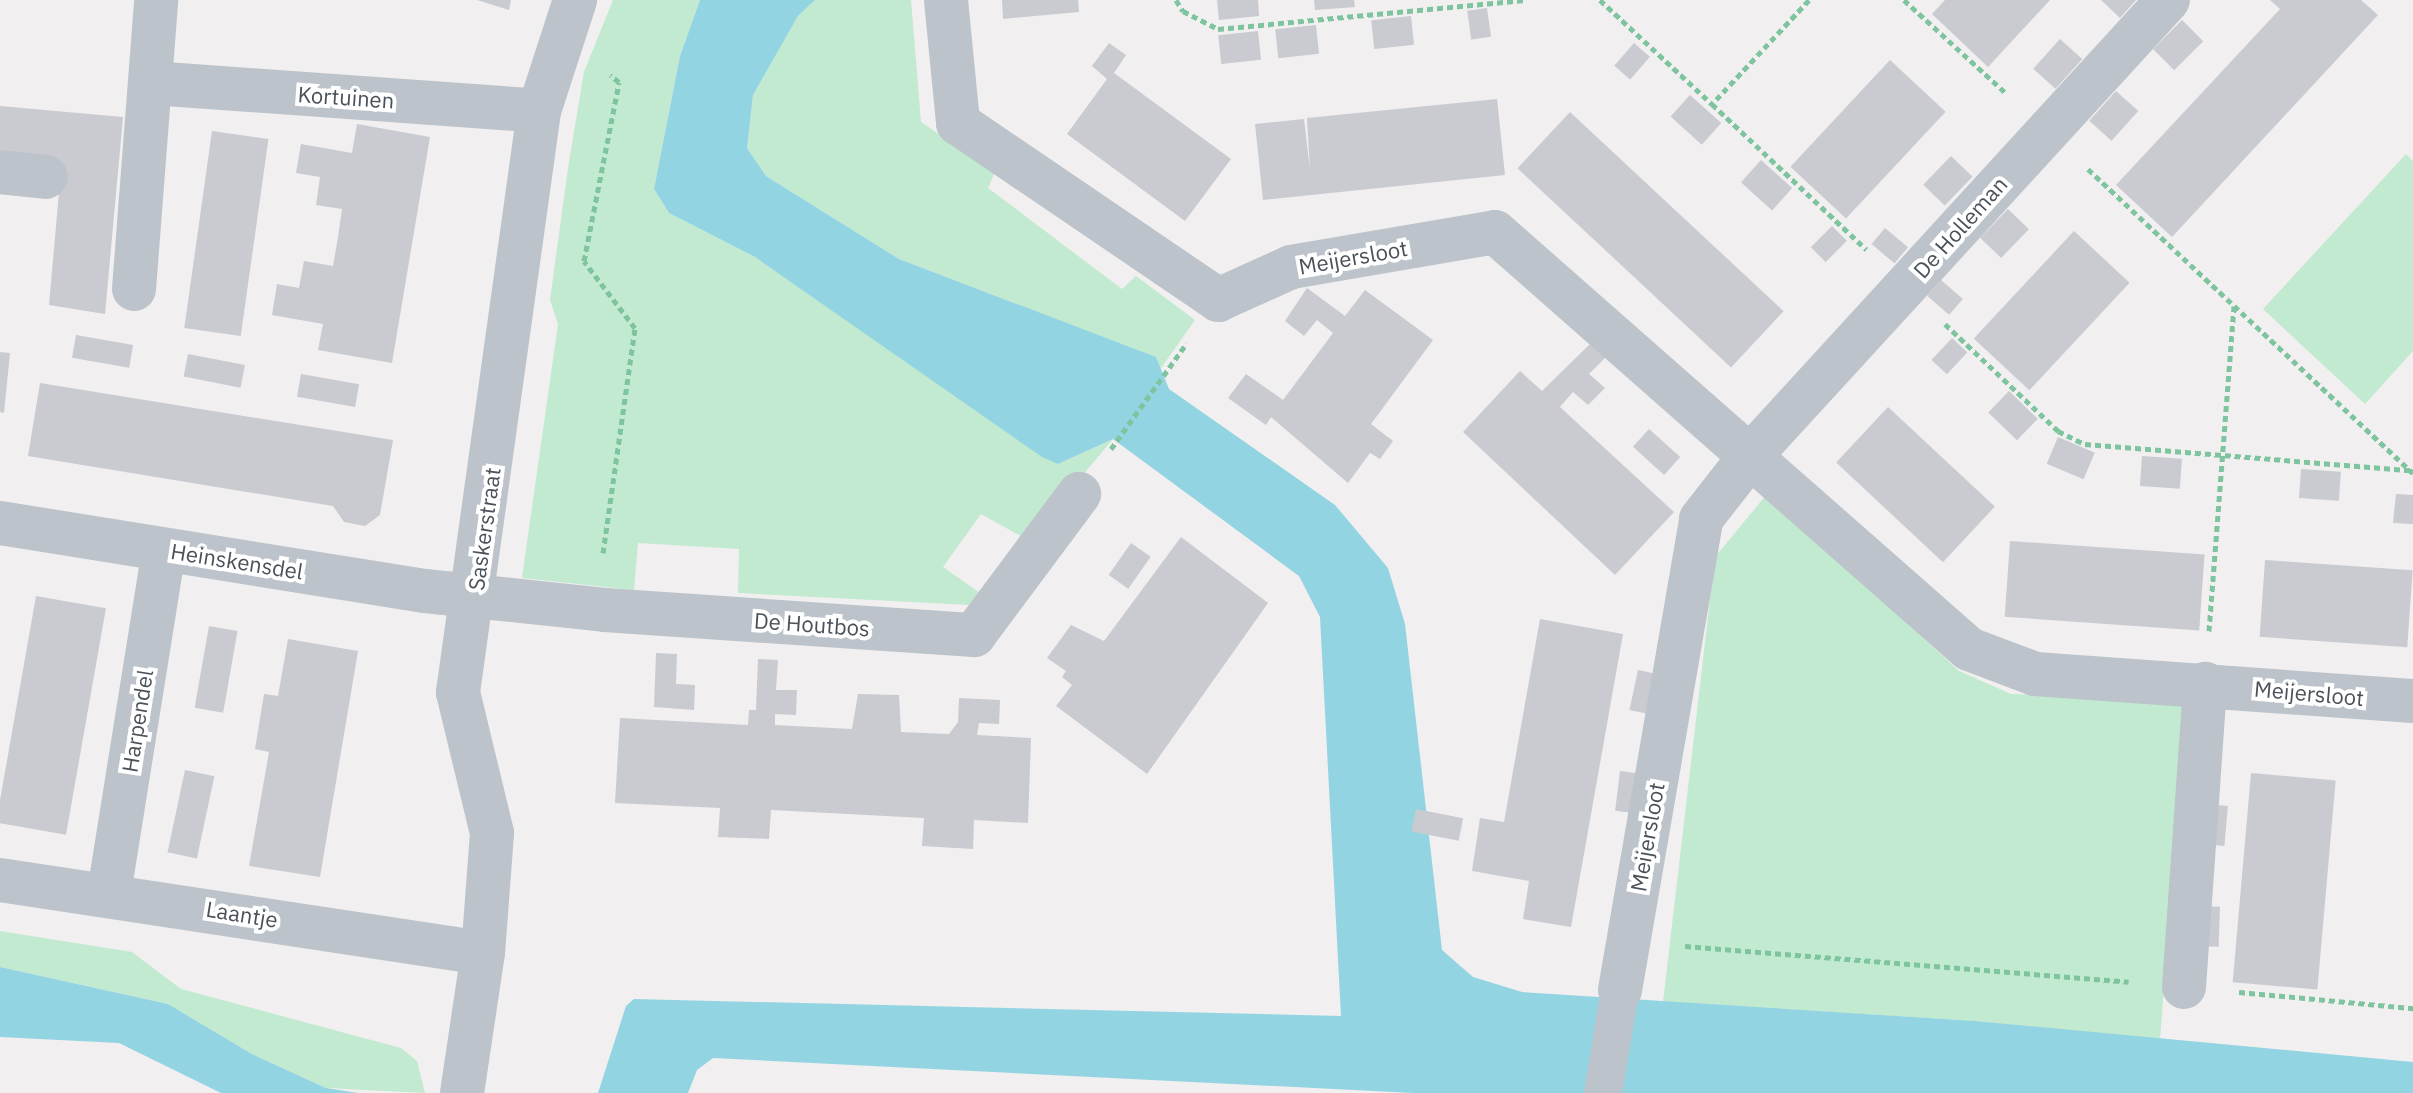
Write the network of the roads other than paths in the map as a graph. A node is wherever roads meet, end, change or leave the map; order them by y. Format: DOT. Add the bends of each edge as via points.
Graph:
graph roads {
  1 [pos="156,0"];
  2 [pos="575,0"];
  3 [pos="946,0"];
  4 [pos="2168,0"];
  5 [pos="152,83"];
  6 [pos="539,111"];
  7 [pos="0,172"];
  8 [pos="46,177"];
  9 [pos="134,289"];
  10 [pos="1751,455"];
  11 [pos="1092,476"];
  12 [pos="0,523"];
  13 [pos="164,550"];
  14 [pos="476,592"];
  15 [pos="2205,684"];
  16 [pos="2413,701"];
  17 [pos="0,880"];
  18 [pos="109,893"];
  19 [pos="483,953"];
  20 [pos="2184,987"];
  21 [pos="1620,990"];
  22 [pos="465,1076"];
  23 [pos="1603,1093"];
  1 -- 5 [label="street"];
  2 -- 6 [label="street, Saskerstraat"];
  3 -- 10 [label="street, Meijersloot" via="958,123 1218,300 1291,267 1495,232"];
  4 -- 10 [label="street, De Holleman"];
  5 -- 6 [label="street, Kortuinen"];
  5 -- 9 [label="street"];
  6 -- 14 [label="street, Saskerstraat"];
  7 -- 8 [label="street"];
  10 -- 15 [label="street, Meijersloot" via="1923,612 2000,665 2035,674"];
  10 -- 21 [label="street, Meijersloot" via="1701,519"];
  11 -- 14 [label="street, De Houtbos" via="974,635 605,610"];
  12 -- 13 [label="street, Heinskensdel"];
  13 -- 14 [label="street, Heinskensdel" via="425,591"];
  13 -- 18 [label="street, Harpendel"];
  14 -- 19 [label="street, Saskerstraat" via="458,692 492,833"];
  15 -- 16 [label="street, Meijersloot"];
  15 -- 20 [label="street"];
  17 -- 18 [label="street, Laantje"];
  18 -- 19 [label="street, Laantje"];
  19 -- 22 [label="street, Saskerstraat"];
  21 -- 23 [label="street, Meijersloot"];
}
